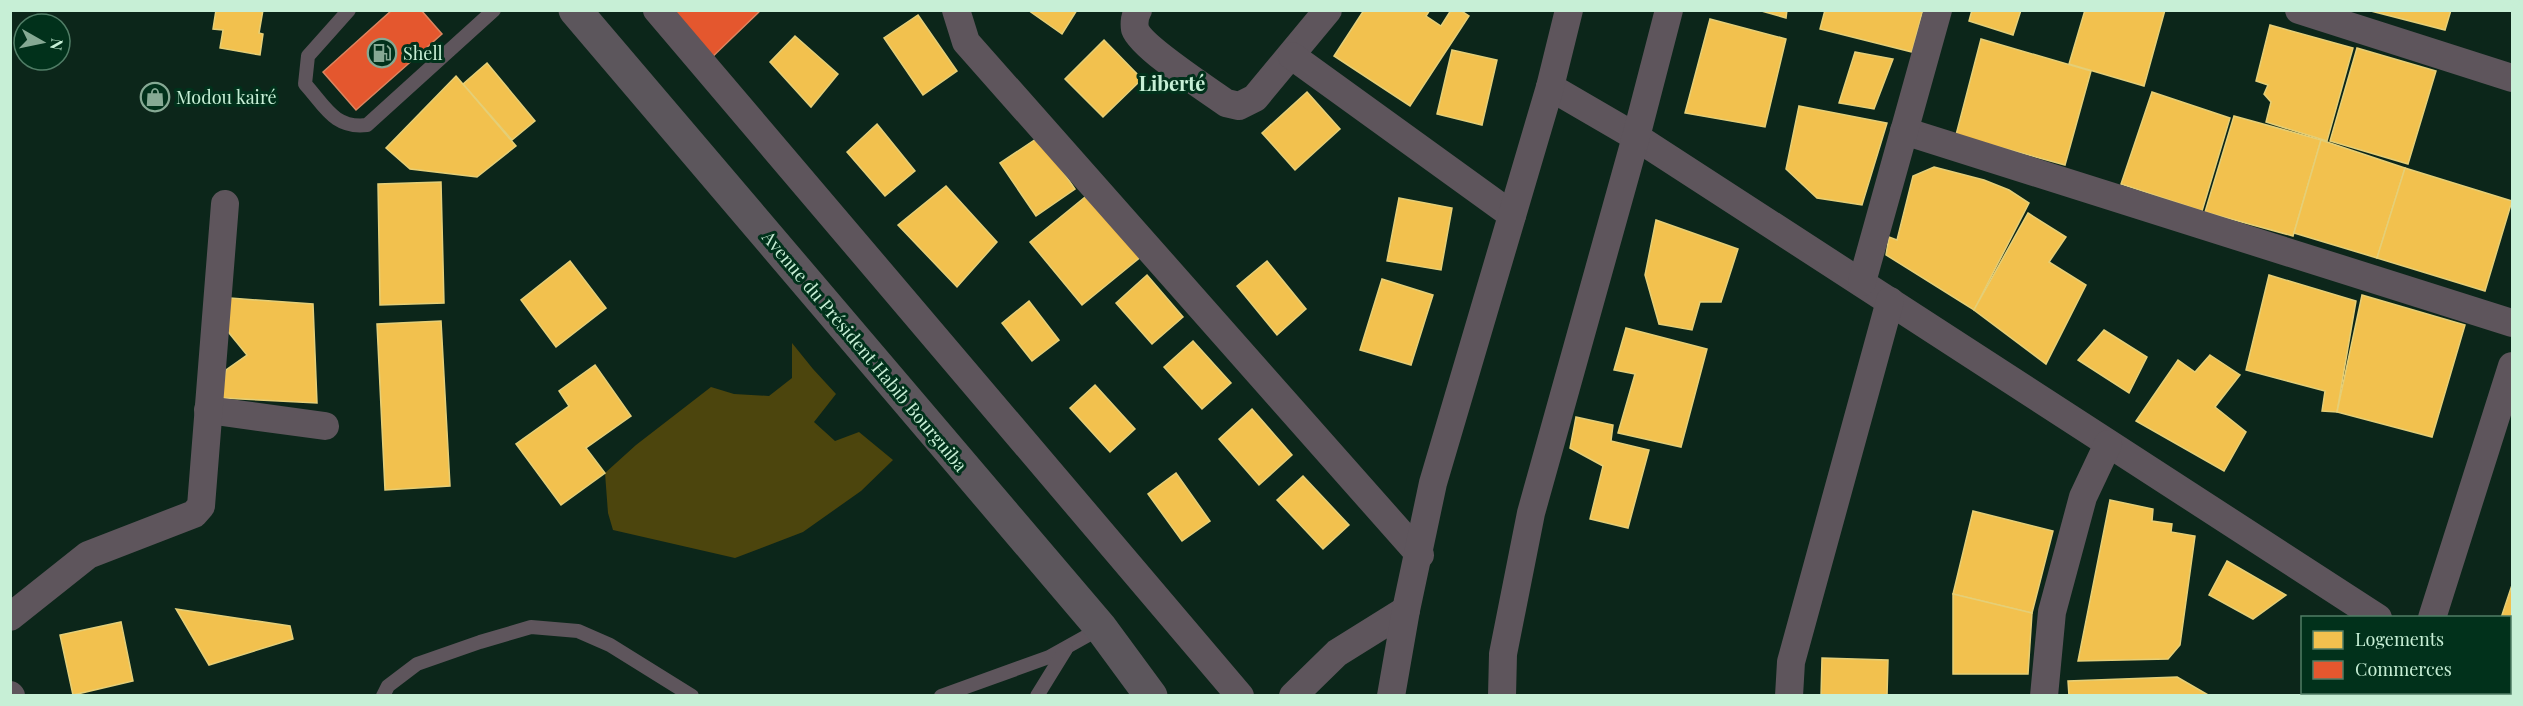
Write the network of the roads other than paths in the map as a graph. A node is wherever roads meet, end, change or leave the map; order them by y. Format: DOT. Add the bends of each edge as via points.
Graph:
graph roads {
  1 [pos="349,10"];
  2 [pos="494,10"];
  3 [pos="575,10"];
  4 [pos="657,10"];
  5 [pos="956,10"];
  6 [pos="1138,10"];
  7 [pos="1328,10"];
  8 [pos="1569,10"];
  9 [pos="1669,10"];
  10 [pos="1938,10"];
  11 [pos="2299,10"];
  12 [pos="1292,56"];
  13 [pos="2512,78"];
  14 [pos="1550,87"];
  15 [pos="1904,131"];
  16 [pos="1636,137"];
  17 [pos="225,204"];
  18 [pos="1512,215"];
  19 [pos="1862,282"];
  20 [pos="1890,301"];
  21 [pos="2512,323"];
  22 [pos="2512,366"];
  23 [pos="208,410"];
  24 [pos="325,426"];
  25 [pos="2108,444"];
  26 [pos="1420,555"];
  27 [pos="1406,610"];
  28 [pos="2375,616"];
  29 [pos="2433,616"];
  30 [pos="10,617"];
  31 [pos="1101,628"];
  32 [pos="1067,647"];
  33 [pos="383,696"];
  34 [pos="692,696"];
  35 [pos="941,696"];
  36 [pos="1037,696"];
  37 [pos="1151,696"];
  38 [pos="1240,696"];
  39 [pos="1293,696"];
  40 [pos="1391,696"];
  41 [pos="1502,696"];
  42 [pos="1789,696"];
  43 [pos="2044,696"];
  1 -- 2 [label="lane" via="308,56 305,84 339,123 352,127 367,125"];
  3 -- 31 [label="main road, Avenue du Président Habib Bourguiba"];
  4 -- 38 [label="street"];
  5 -- 26 [label="street" via="966,42"];
  6 -- 12 [label="street" via="1135,29 1148,46 1226,103 1239,106 1255,98"];
  7 -- 12 [label="street"];
  8 -- 14 [label="street"];
  9 -- 16 [label="street"];
  10 -- 15 [label="street"];
  11 -- 13 [label="street"];
  12 -- 18 [label="street"];
  14 -- 16 [label="street"];
  14 -- 18 [label="street"];
  15 -- 19 [label="street"];
  15 -- 21 [label="street"];
  16 -- 19 [label="street"];
  16 -- 41 [label="street" via="1531,513 1503,654"];
  17 -- 23 [label="street"];
  18 -- 26 [label="street" via="1434,483"];
  19 -- 20 [label="street"];
  20 -- 25 [label="street"];
  20 -- 42 [label="street" via="1791,662"];
  22 -- 29 [label="street"];
  23 -- 24 [label="street"];
  23 -- 30 [label="street" via="201,506 194,514 88,555"];
  25 -- 28 [label="street"];
  25 -- 43 [label="street" via="2083,497 2052,612"];
  26 -- 27 [label="street"];
  27 -- 39 [label="street" via="1337,653"];
  27 -- 40 [label="street"];
  31 -- 32 [label="lane"];
  31 -- 37 [label="main road, Avenue du Président Habib Bourguiba"];
  32 -- 35 [label="lane"];
  32 -- 36 [label="lane"];
  33 -- 34 [label="lane" via="388,686 417,664 531,627 578,631 610,645"];
}
